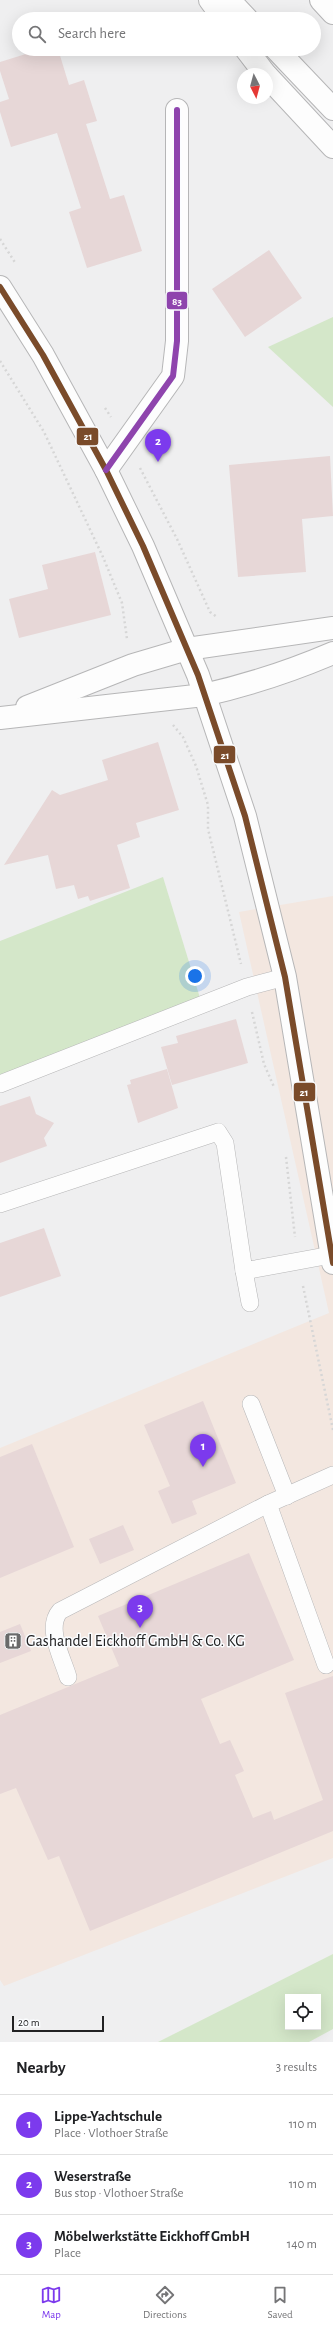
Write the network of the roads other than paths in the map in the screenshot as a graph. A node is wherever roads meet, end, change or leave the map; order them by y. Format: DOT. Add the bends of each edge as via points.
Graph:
graph roads {
  1 [pos="210,0"];
  2 [pos="229,0"];
  3 [pos="321,0"];
  4 [pos="219,12"];
  5 [pos="241,12"];
  6 [pos="333,13"];
  7 [pos="251,56"];
  8 [pos="283,56"];
  9 [pos="260,68"];
  10 [pos="273,82"];
  11 [pos="333,109"];
  12 [pos="177,110"];
  13 [pos="333,147"];
  14 [pos="0,287"];
  15 [pos="106,470"];
  16 [pos="333,628"];
  17 [pos="187,649"];
  18 [pos="333,653"];
  19 [pos="204,694"];
  20 [pos="0,718"];
  21 [pos="285,977"];
  22 [pos="0,1084"];
  23 [pos="0,1204"];
  24 [pos="332,1259"];
  25 [pos="244,1271"];
  26 [pos="250,1303"];
  27 [pos="251,1404"];
  28 [pos="333,1475"];
  29 [pos="288,1496"];
  30 [pos="268,1504"];
  31 [pos="326,1665"];
  32 [pos="68,1677"];
  1 -- 4 [label="main road"];
  2 -- 5 [label="main road"];
  3 -- 6 [label="main road"];
  7 -- 9 [label="main road"];
  8 -- 11 [label="main road"];
  10 -- 13 [label="main road"];
  12 -- 15 [label="main road" via="177,341 173,376"];
  14 -- 15 [label="main road" via="43,356"];
  15 -- 17 [label="main road" via="143,546"];
  16 -- 17 [label="main road"];
  17 -- 19 [label="main road"];
  17 -- 20 [label="main road" via="133,665"];
  18 -- 19 [label="main road" via="299,668 234,688"];
  19 -- 20 [label="main road"];
  19 -- 21 [label="main road" via="245,816"];
  21 -- 22 [label="lane" via="247,987"];
  21 -- 24 [label="main road"];
  23 -- 25 [label="lane" via="218,1132 225,1143"];
  24 -- 25 [label="lane"];
  25 -- 26 [label="lane"];
  27 -- 29 [label="lane"];
  28 -- 29 [label="lane"];
  29 -- 30 [label="lane"];
  30 -- 31 [label="lane"];
  30 -- 32 [label="lane" via="60,1611 55,1617 54,1628"];
}
